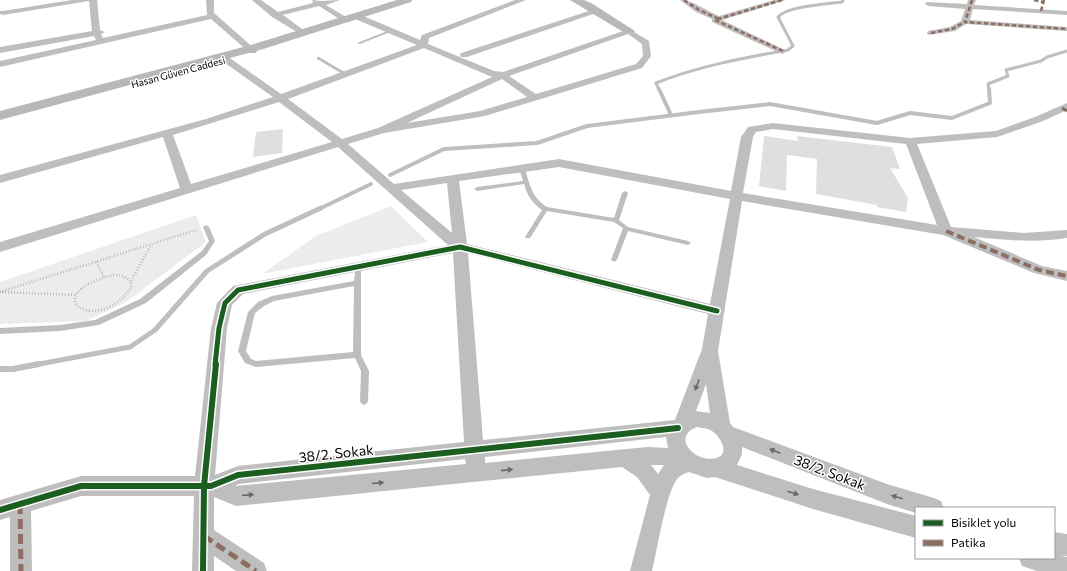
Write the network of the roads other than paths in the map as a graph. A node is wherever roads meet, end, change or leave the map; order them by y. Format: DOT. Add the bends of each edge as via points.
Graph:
graph roads {
  1 [pos="86,0"];
  2 [pos="93,0"];
  3 [pos="210,0"];
  4 [pos="256,0"];
  5 [pos="336,0"];
  6 [pos="407,0"];
  7 [pos="522,0"];
  8 [pos="575,0"];
  9 [pos="684,0"];
  10 [pos="782,0"];
  11 [pos="1034,0"];
  12 [pos="22,1"];
  13 [pos="1044,1"];
  14 [pos="317,2"];
  15 [pos="971,3"];
  16 [pos="8,4"];
  17 [pos="930,4"];
  18 [pos="1041,11"];
  19 [pos="1,12"];
  20 [pos="598,12"];
  21 [pos="211,13"];
  22 [pos="1067,13"];
  23 [pos="275,15"];
  24 [pos="357,17"];
  25 [pos="719,18"];
  26 [pos="965,22"];
  27 [pos="1067,29"];
  28 [pos="391,31"];
  29 [pos="629,31"];
  30 [pos="96,33"];
  31 [pos="302,33"];
  32 [pos="931,33"];
  33 [pos="424,41"];
  34 [pos="101,42"];
  35 [pos="359,43"];
  36 [pos="251,49"];
  37 [pos="0,50"];
  38 [pos="783,51"];
  39 [pos="464,54"];
  40 [pos="223,58"];
  41 [pos="318,58"];
  42 [pos="0,64"];
  43 [pos="346,74"];
  44 [pos="502,75"];
  45 [pos="281,98"];
  46 [pos="535,98"];
  47 [pos="1065,108"];
  48 [pos="0,116"];
  49 [pos="0,121"];
  50 [pos="382,130"];
  51 [pos="167,132"];
  52 [pos="910,140"];
  53 [pos="339,142"];
  54 [pos="522,168"];
  55 [pos="0,179"];
  56 [pos="453,179"];
  57 [pos="526,182"];
  58 [pos="187,188"];
  59 [pos="390,188"];
  60 [pos="477,189"];
  61 [pos="625,193"];
  62 [pos="736,196"];
  63 [pos="545,209"];
  64 [pos="616,220"];
  65 [pos="206,227"];
  66 [pos="626,228"];
  67 [pos="946,231"];
  68 [pos="1067,234"];
  69 [pos="528,237"];
  70 [pos="688,243"];
  71 [pos="0,246"];
  72 [pos="460,247"];
  73 [pos="614,260"];
  74 [pos="358,267"];
  75 [pos="1067,276"];
  76 [pos="358,283"];
  77 [pos="717,310"];
  78 [pos="0,331"];
  79 [pos="710,349"];
  80 [pos="357,355"];
  81 [pos="364,401"];
  82 [pos="680,426"];
  83 [pos="724,430"];
  84 [pos="475,450"];
  85 [pos="625,458"];
  86 [pos="686,460"];
  87 [pos="716,468"];
  88 [pos="476,473"];
  89 [pos="208,486"];
  90 [pos="660,493"];
  91 [pos="20,504"];
  92 [pos="931,507"];
  93 [pos="0,510"];
  94 [pos="915,527"];
  95 [pos="204,536"];
  96 [pos="1055,542"];
  97 [pos="1067,545"];
  98 [pos="1034,559"];
  99 [pos="1067,568"];
  100 [pos="21,571"];
  101 [pos="202,571"];
  102 [pos="256,571"];
  103 [pos="641,571"];
  1 -- 19 [label="street"];
  2 -- 30 [label="street"];
  3 -- 21 [label="street"];
  4 -- 23 [label="street"];
  5 -- 14 [label="street"];
  6 -- 24 [label="street, Hasan Güven Caddesi"];
  7 -- 33 [label="street"];
  8 -- 20 [label="street"];
  9 -- 25 [label="street" via="699,10"];
  10 -- 25 [label="street"];
  11 -- 13 [label="street"];
  12 -- 19 [label="street"];
  13 -- 18 [label="street"];
  14 -- 23 [label="street"];
  14 -- 24 [label="street"];
  15 -- 17 [label="street"];
  15 -- 18 [label="street"];
  15 -- 26 [label="street"];
  16 -- 19 [label="street"];
  18 -- 22 [label="street"];
  20 -- 29 [label="street"];
  20 -- 39 [label="street"];
  21 -- 30 [label="street"];
  21 -- 34 [label="street"];
  21 -- 36 [label="street"];
  23 -- 31 [label="street"];
  24 -- 28 [label="street"];
  24 -- 31 [label="street, Hasan Güven Caddesi"];
  24 -- 33 [label="street"];
  24 -- 36 [label="street, Hasan Güven Caddesi" via="343,24"];
  25 -- 38 [label="street" via="715,20"];
  26 -- 27 [label="street"];
  26 -- 32 [label="street" via="952,29"];
  28 -- 33 [label="street"];
  28 -- 35 [label="lane"];
  29 -- 44 [label="street"];
  29 -- 46 [label="street" via="646,43 647,56 639,66"];
  30 -- 34 [label="street"];
  30 -- 37 [label="street"];
  31 -- 36 [label="street, Hasan Güven Caddesi"];
  33 -- 39 [label="street"];
  33 -- 43 [label="street"];
  33 -- 44 [label="street" via="493,74"];
  34 -- 42 [label="street"];
  36 -- 40 [label="street, Hasan Güven Caddesi"];
  39 -- 44 [label="street" via="500,70"];
  40 -- 45 [label="street"];
  40 -- 48 [label="street, Hasan Güven Caddesi"];
  40 -- 49 [label="street, Hasan Güven Caddesi"];
  41 -- 43 [label="lane"];
  43 -- 45 [label="street"];
  44 -- 46 [label="street"];
  44 -- 50 [label="street"];
  45 -- 51 [label="street"];
  45 -- 53 [label="street"];
  46 -- 50 [label="street" via="481,114"];
  47 -- 52 [label="street" via="997,134"];
  50 -- 53 [label="street"];
  51 -- 55 [label="street"];
  51 -- 58 [label="street"];
  52 -- 62 [label="street" via="773,126 752,129 747,137"];
  52 -- 67 [label="street"];
  53 -- 58 [label="street"];
  53 -- 59 [label="street"];
  54 -- 56 [label="street"];
  54 -- 57 [label="lane"];
  54 -- 62 [label="street" via="559,163"];
  56 -- 59 [label="street"];
  56 -- 72 [label="street"];
  57 -- 60 [label="lane"];
  57 -- 63 [label="lane" via="534,202"];
  58 -- 71 [label="street"];
  59 -- 72 [label="street"];
  61 -- 64 [label="lane"];
  62 -- 67 [label="street"];
  62 -- 77 [label="street"];
  63 -- 64 [label="lane"];
  63 -- 69 [label="lane"];
  64 -- 66 [label="lane"];
  65 -- 78 [label="lane" via="212,242 204,253 138,304 96,323"];
  66 -- 70 [label="lane"];
  66 -- 73 [label="lane"];
  67 -- 68 [label="street" via="1024,237"];
  67 -- 75 [label="street" via="1039,270"];
  72 -- 74 [label="street"];
  72 -- 77 [label="street"];
  72 -- 84 [label="street"];
  74 -- 76 [label="lane"];
  74 -- 89 [label="street" via="238,290 225,303 219,328"];
  76 -- 80 [label="lane"];
  76 -- 80 [label="lane" via="272,299 261,304 252,312 242,351 248,361 256,364"];
  77 -- 79 [label="street"];
  79 -- 82 [label="street, one-way"];
  79 -- 83 [label="street"];
  80 -- 81 [label="lane" via="365,371"];
  82 -- 83 [label="street" via="697,419 706,420"];
  82 -- 84 [label="street, 38/2. Sokak"];
  82 -- 86 [label="street" via="675,442"];
  83 -- 87 [label="street" via="731,440 732,455 723,466"];
  92 -- 83 [label="street, 38/2. Sokak, one-way" via="887,494"];
  84 -- 88 [label="street"];
  84 -- 89 [label="street, 38/2. Sokak" via="238,475"];
  85 -- 86 [label="street, 38/2. Sokak" via="647,456"];
  88 -- 85 [label="street, 38/2. Sokak, one-way"];
  85 -- 90 [label="street" via="644,471"];
  86 -- 87 [label="street" via="698,467"];
  86 -- 90 [label="street" via="672,470"];
  87 -- 94 [label="street, one-way" via="813,499"];
  89 -- 88 [label="street, 38/2. Sokak, one-way" via="236,496"];
  89 -- 91 [label="street, 38/2. Sokak" via="81,486"];
  89 -- 95 [label="street"];
  90 -- 103 [label="street"];
  91 -- 93 [label="street, 38/2. Sokak"];
  91 -- 100 [label="street"];
  95 -- 101 [label="street"];
  95 -- 102 [label="street"];
  96 -- 97 [label="street"];
  98 -- 99 [label="street"];
}
